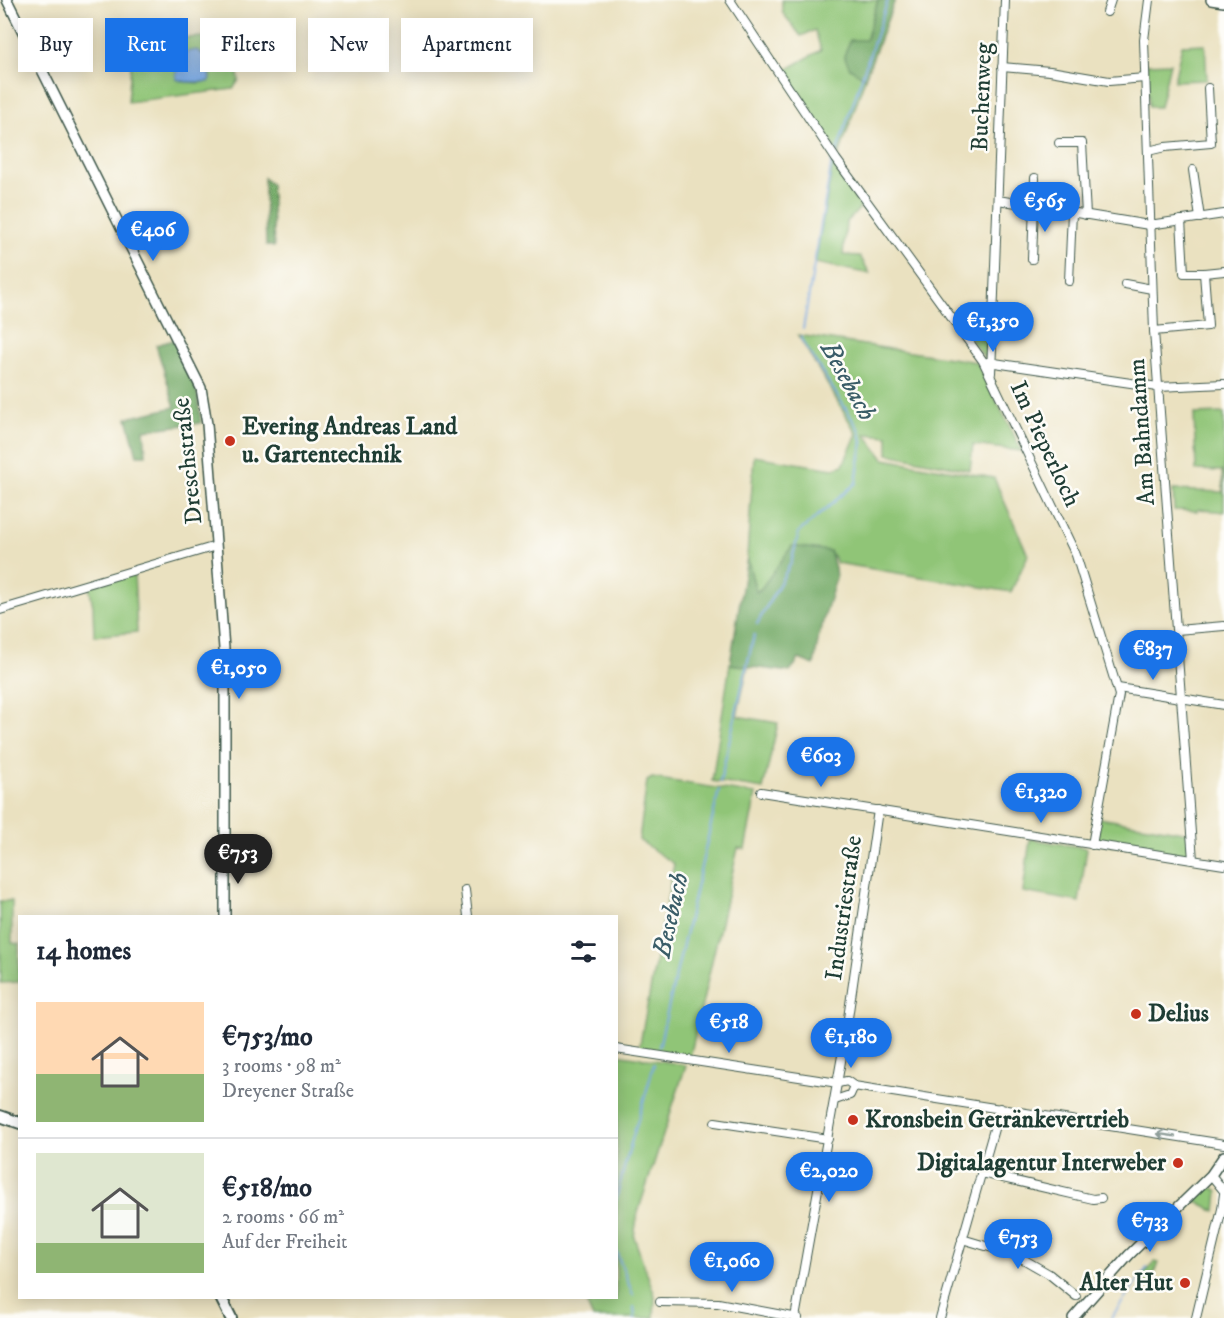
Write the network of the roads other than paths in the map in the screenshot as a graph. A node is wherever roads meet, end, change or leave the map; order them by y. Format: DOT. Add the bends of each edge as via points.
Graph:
graph roads {
  1 [pos="7,0"];
  2 [pos="730,0"];
  3 [pos="1005,0"];
  4 [pos="1110,0"];
  5 [pos="1149,0"];
  6 [pos="1211,0"];
  7 [pos="1224,2"];
  8 [pos="1107,12"];
  9 [pos="1002,67"];
  10 [pos="1145,78"];
  11 [pos="1208,88"];
  12 [pos="1059,143"];
  13 [pos="1148,151"];
  14 [pos="1193,170"];
  15 [pos="1035,178"];
  16 [pos="998,200"];
  17 [pos="1034,206"];
  18 [pos="1072,212"];
  19 [pos="1224,214"];
  20 [pos="1086,215"];
  21 [pos="1200,218"];
  22 [pos="1181,220"];
  23 [pos="1149,225"];
  24 [pos="1032,259"];
  25 [pos="1224,272"];
  26 [pos="1204,273"];
  27 [pos="1069,281"];
  28 [pos="1125,284"];
  29 [pos="1152,290"];
  30 [pos="1154,331"];
  31 [pos="987,362"];
  32 [pos="991,375"];
  33 [pos="1224,384"];
  34 [pos="1158,387"];
  35 [pos="216,546"];
  36 [pos="0,610"];
  37 [pos="1224,626"];
  38 [pos="1177,630"];
  39 [pos="1118,688"];
  40 [pos="1183,699"];
  41 [pos="1224,705"];
  42 [pos="761,792"];
  43 [pos="878,810"];
  44 [pos="1092,845"];
  45 [pos="1193,860"];
  46 [pos="1224,865"];
  47 [pos="465,890"];
  48 [pos="225,915"];
  49 [pos="468,915"];
  50 [pos="618,1049"];
  51 [pos="838,1083"];
  52 [pos="854,1086"];
  53 [pos="835,1100"];
  54 [pos="999,1108"];
  55 [pos="0,1116"];
  56 [pos="18,1122"];
  57 [pos="715,1122"];
  58 [pos="828,1139"];
  59 [pos="1224,1144"];
  60 [pos="1224,1156"];
  61 [pos="981,1173"];
  62 [pos="1211,1174"];
  63 [pos="1224,1192"];
  64 [pos="1101,1198"];
  65 [pos="962,1239"];
  66 [pos="1076,1296"];
  67 [pos="222,1299"];
  68 [pos="660,1302"];
  69 [pos="231,1318"];
  70 [pos="797,1318"];
  71 [pos="940,1318"];
  72 [pos="1073,1318"];
  73 [pos="1196,1318"];
  1 -- 35 [label="street, Dreschstraße" via="201,388"];
  2 -- 31 [label="street, Im Pieperloch" via="836,159"];
  3 -- 9 [label="street, Buchenweg"];
  4 -- 8 [label="street"];
  5 -- 10 [label="street, Am Bahndamm"];
  6 -- 7 [label="street"];
  9 -- 10 [label="street" via="1109,81"];
  9 -- 16 [label="street, Buchenweg"];
  10 -- 13 [label="street, Am Bahndamm"];
  11 -- 13 [label="street" via="1211,143"];
  12 -- 20 [label="street" via="1082,143"];
  13 -- 23 [label="street, Am Bahndamm"];
  14 -- 21 [label="street"];
  15 -- 17 [label="street"];
  16 -- 17 [label="street"];
  16 -- 31 [label="street, Buchenweg"];
  17 -- 18 [label="street"];
  17 -- 24 [label="street"];
  18 -- 20 [label="street"];
  18 -- 27 [label="street"];
  19 -- 21 [label="street"];
  20 -- 23 [label="street"];
  21 -- 22 [label="street"];
  22 -- 23 [label="street"];
  22 -- 26 [label="street" via="1184,273"];
  23 -- 29 [label="street, Am Bahndamm"];
  25 -- 26 [label="street"];
  26 -- 30 [label="street" via="1208,326"];
  28 -- 29 [label="street"];
  29 -- 30 [label="street, Am Bahndamm"];
  30 -- 34 [label="street, Am Bahndamm"];
  31 -- 32 [label="street, Buchenweg"];
  31 -- 34 [label="street"];
  32 -- 39 [label="street, Im Pieperloch" via="1076,555"];
  33 -- 34 [label="street"];
  34 -- 38 [label="street, Am Bahndamm"];
  35 -- 36 [label="street"];
  35 -- 48 [label="street, Dreschstraße" via="225,662"];
  37 -- 38 [label="street"];
  38 -- 40 [label="street, Am Bahndamm"];
  39 -- 40 [label="street"];
  39 -- 44 [label="street, Im Pieperloch"];
  40 -- 41 [label="street"];
  40 -- 45 [label="street, Am Bahndamm"];
  42 -- 43 [label="street"];
  43 -- 44 [label="street"];
  43 -- 51 [label="street, Industriestraße"];
  44 -- 45 [label="street"];
  45 -- 46 [label="street"];
  47 -- 49 [label="street"];
  50 -- 51 [label="street"];
  51 -- 52 [label="street" via="847,1081"];
  51 -- 53 [label="street, Industriestraße"];
  52 -- 53 [label="street" via="850,1095"];
  52 -- 54 [label="street"];
  53 -- 58 [label="street, Industriestraße"];
  59 -- 54 [label="street, one-way"];
  54 -- 61 [label="street"];
  55 -- 56 [label="main road"];
  57 -- 58 [label="street"];
  58 -- 70 [label="street, Industriestraße"];
  60 -- 62 [label="street"];
  61 -- 64 [label="street"];
  61 -- 65 [label="street"];
  62 -- 63 [label="street"];
  62 -- 72 [label="street" via="1129,1255"];
  63 -- 73 [label="street"];
  65 -- 66 [label="street" via="1016,1255"];
  65 -- 71 [label="street"];
  67 -- 69 [label="main road"];
  68 -- 70 [label="street" via="718,1303"];
}
